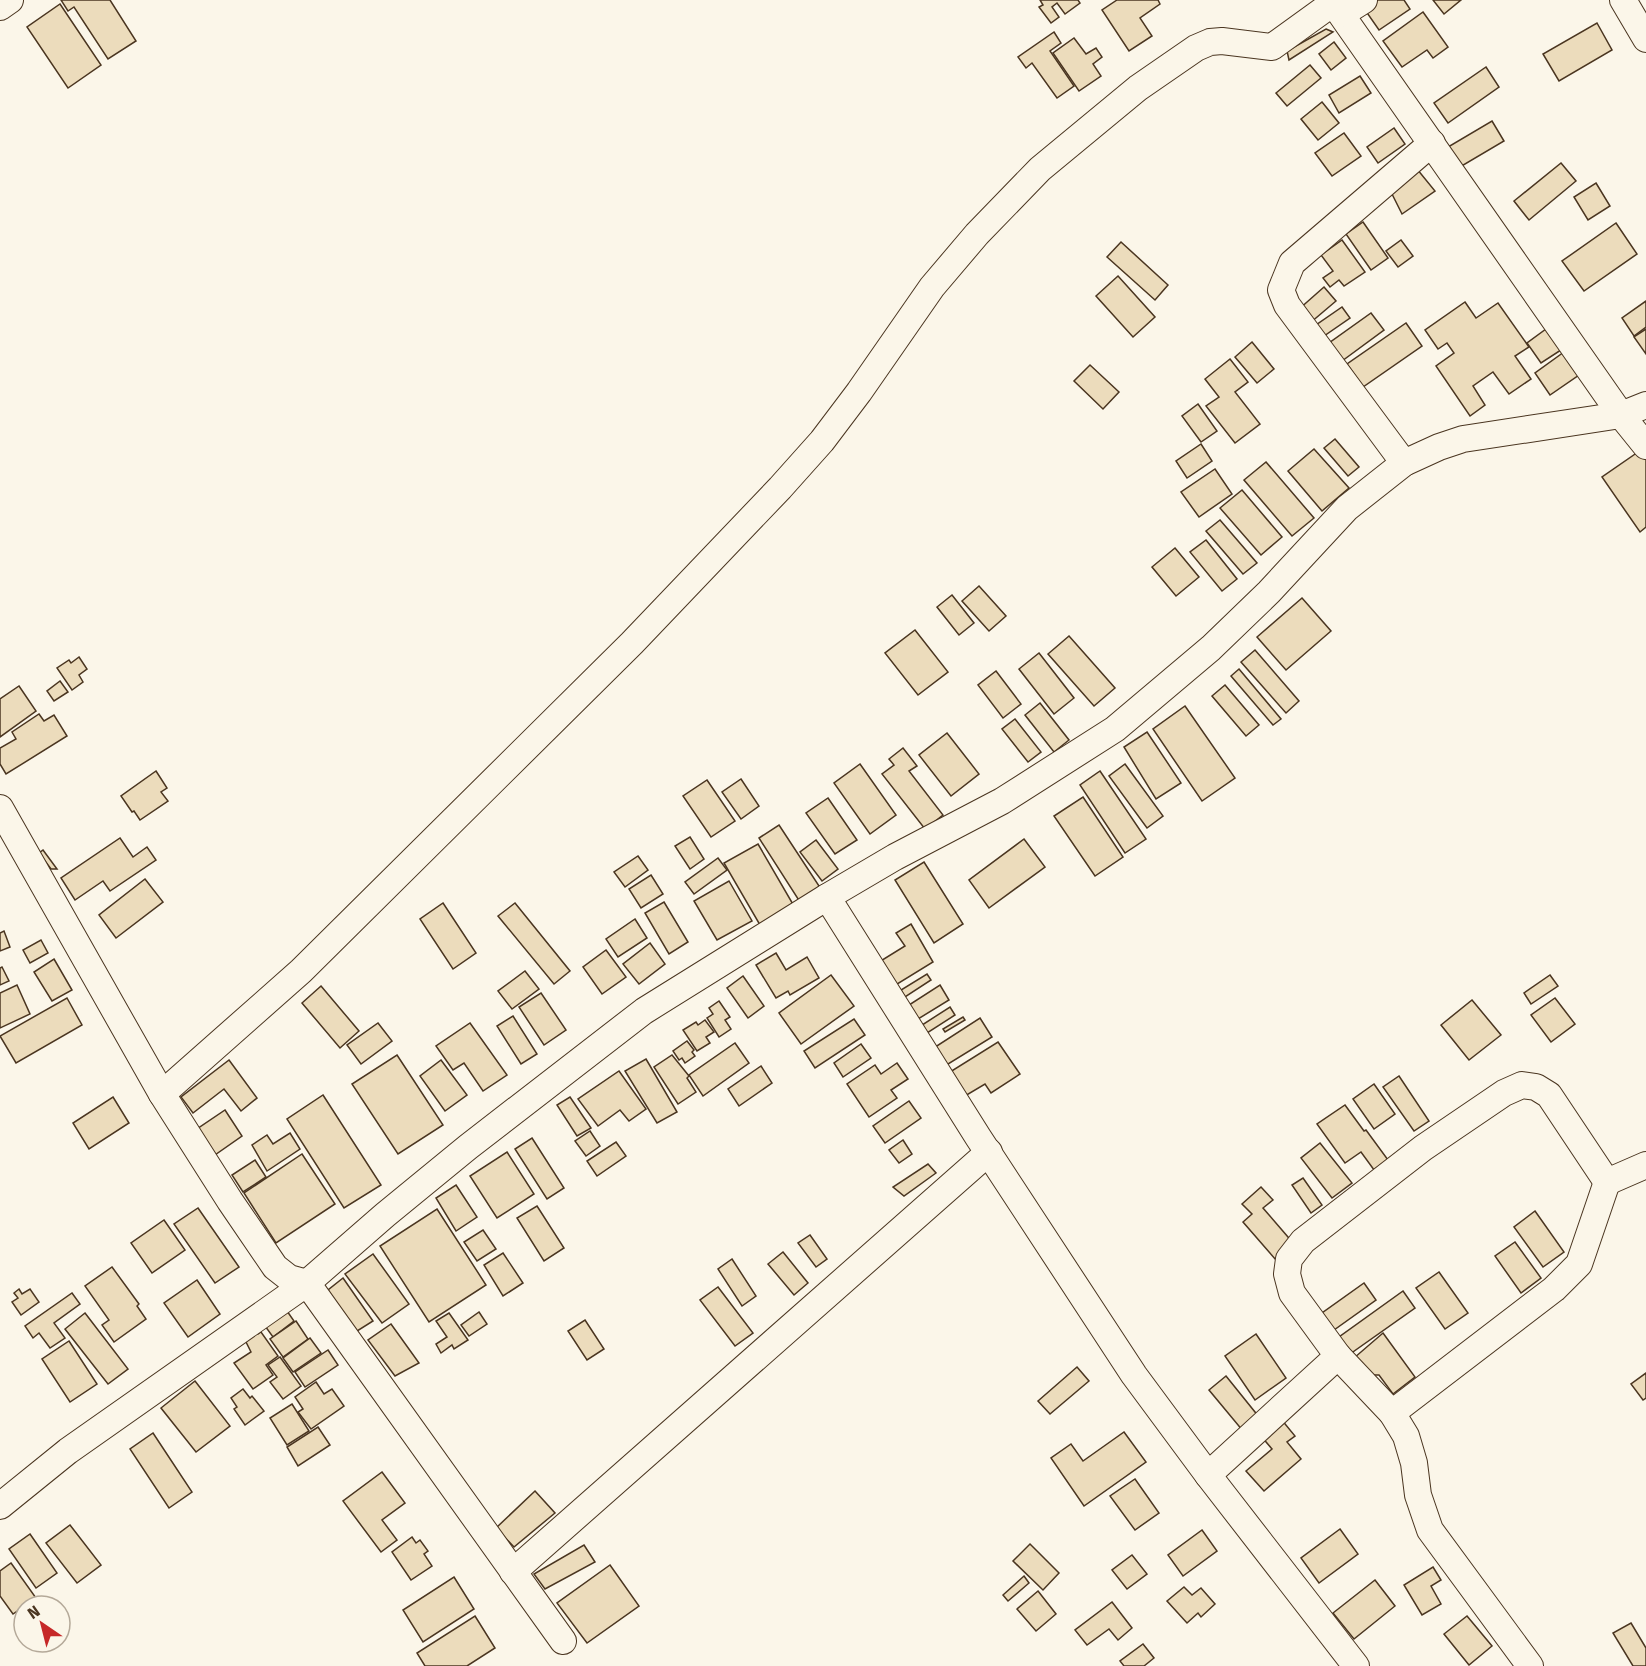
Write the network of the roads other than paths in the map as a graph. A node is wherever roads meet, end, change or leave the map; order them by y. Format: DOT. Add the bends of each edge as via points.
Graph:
graph roads {
  1 [pos="10,0"];
  2 [pos="1364,0"];
  3 [pos="1623,0"];
  4 [pos="1335,5"];
  5 [pos="0,8"];
  6 [pos="1646,39"];
  7 [pos="1432,143"];
  8 [pos="1646,405"];
  9 [pos="1621,415"];
  10 [pos="1646,446"];
  11 [pos="1404,463"];
  12 [pos="0,808"];
  13 [pos="826,897"];
  14 [pos="162,1094"];
  15 [pos="989,1152"];
  16 [pos="1646,1165"];
  17 [pos="1607,1182"];
  18 [pos="307,1283"];
  19 [pos="1338,1356"];
  20 [pos="1392,1413"];
  21 [pos="1208,1474"];
  22 [pos="0,1506"];
  23 [pos="513,1572"];
  24 [pos="563,1641"];
  25 [pos="1356,1666"];
  26 [pos="1530,1666"];
  1 -- 5 [label="street"];
  2 -- 4 [label="street"];
  3 -- 6 [label="street"];
  4 -- 7 [label="street"];
  4 -- 14 [label="street" via="1272,47 1222,40 1196,48 1138,88 1040,170 932,287 822,441 780,488 632,643 301,971"];
  7 -- 9 [label="street"];
  7 -- 11 [label="street" via="1292,263 1281,290 1287,305"];
  8 -- 9 [label="street"];
  9 -- 10 [label="street"];
  9 -- 11 [label="street" via="1463,439"];
  11 -- 13 [label="street" via="1347,508 1211,648 1115,729 1002,801"];
  12 -- 14 [label="street"];
  13 -- 15 [label="street"];
  13 -- 18 [label="street" via="644,1011 450,1162"];
  14 -- 18 [label="street" via="275,1267 289,1278"];
  15 -- 21 [label="street" via="1134,1374"];
  15 -- 23 [label="street"];
  16 -- 17 [label="street"];
  17 -- 19 [label="street" via="1549,1095 1522,1085 1504,1093 1330,1219 1303,1241 1289,1259 1287,1274 1292,1293"];
  17 -- 20 [label="street" via="1579,1264 1554,1289"];
  18 -- 22 [label="street" via="68,1451"];
  18 -- 23 [label="street"];
  19 -- 20 [label="street"];
  19 -- 21 [label="street"];
  20 -- 26 [label="street" via="1406,1436 1430,1530"];
  21 -- 25 [label="street"];
  23 -- 24 [label="street"];
}
